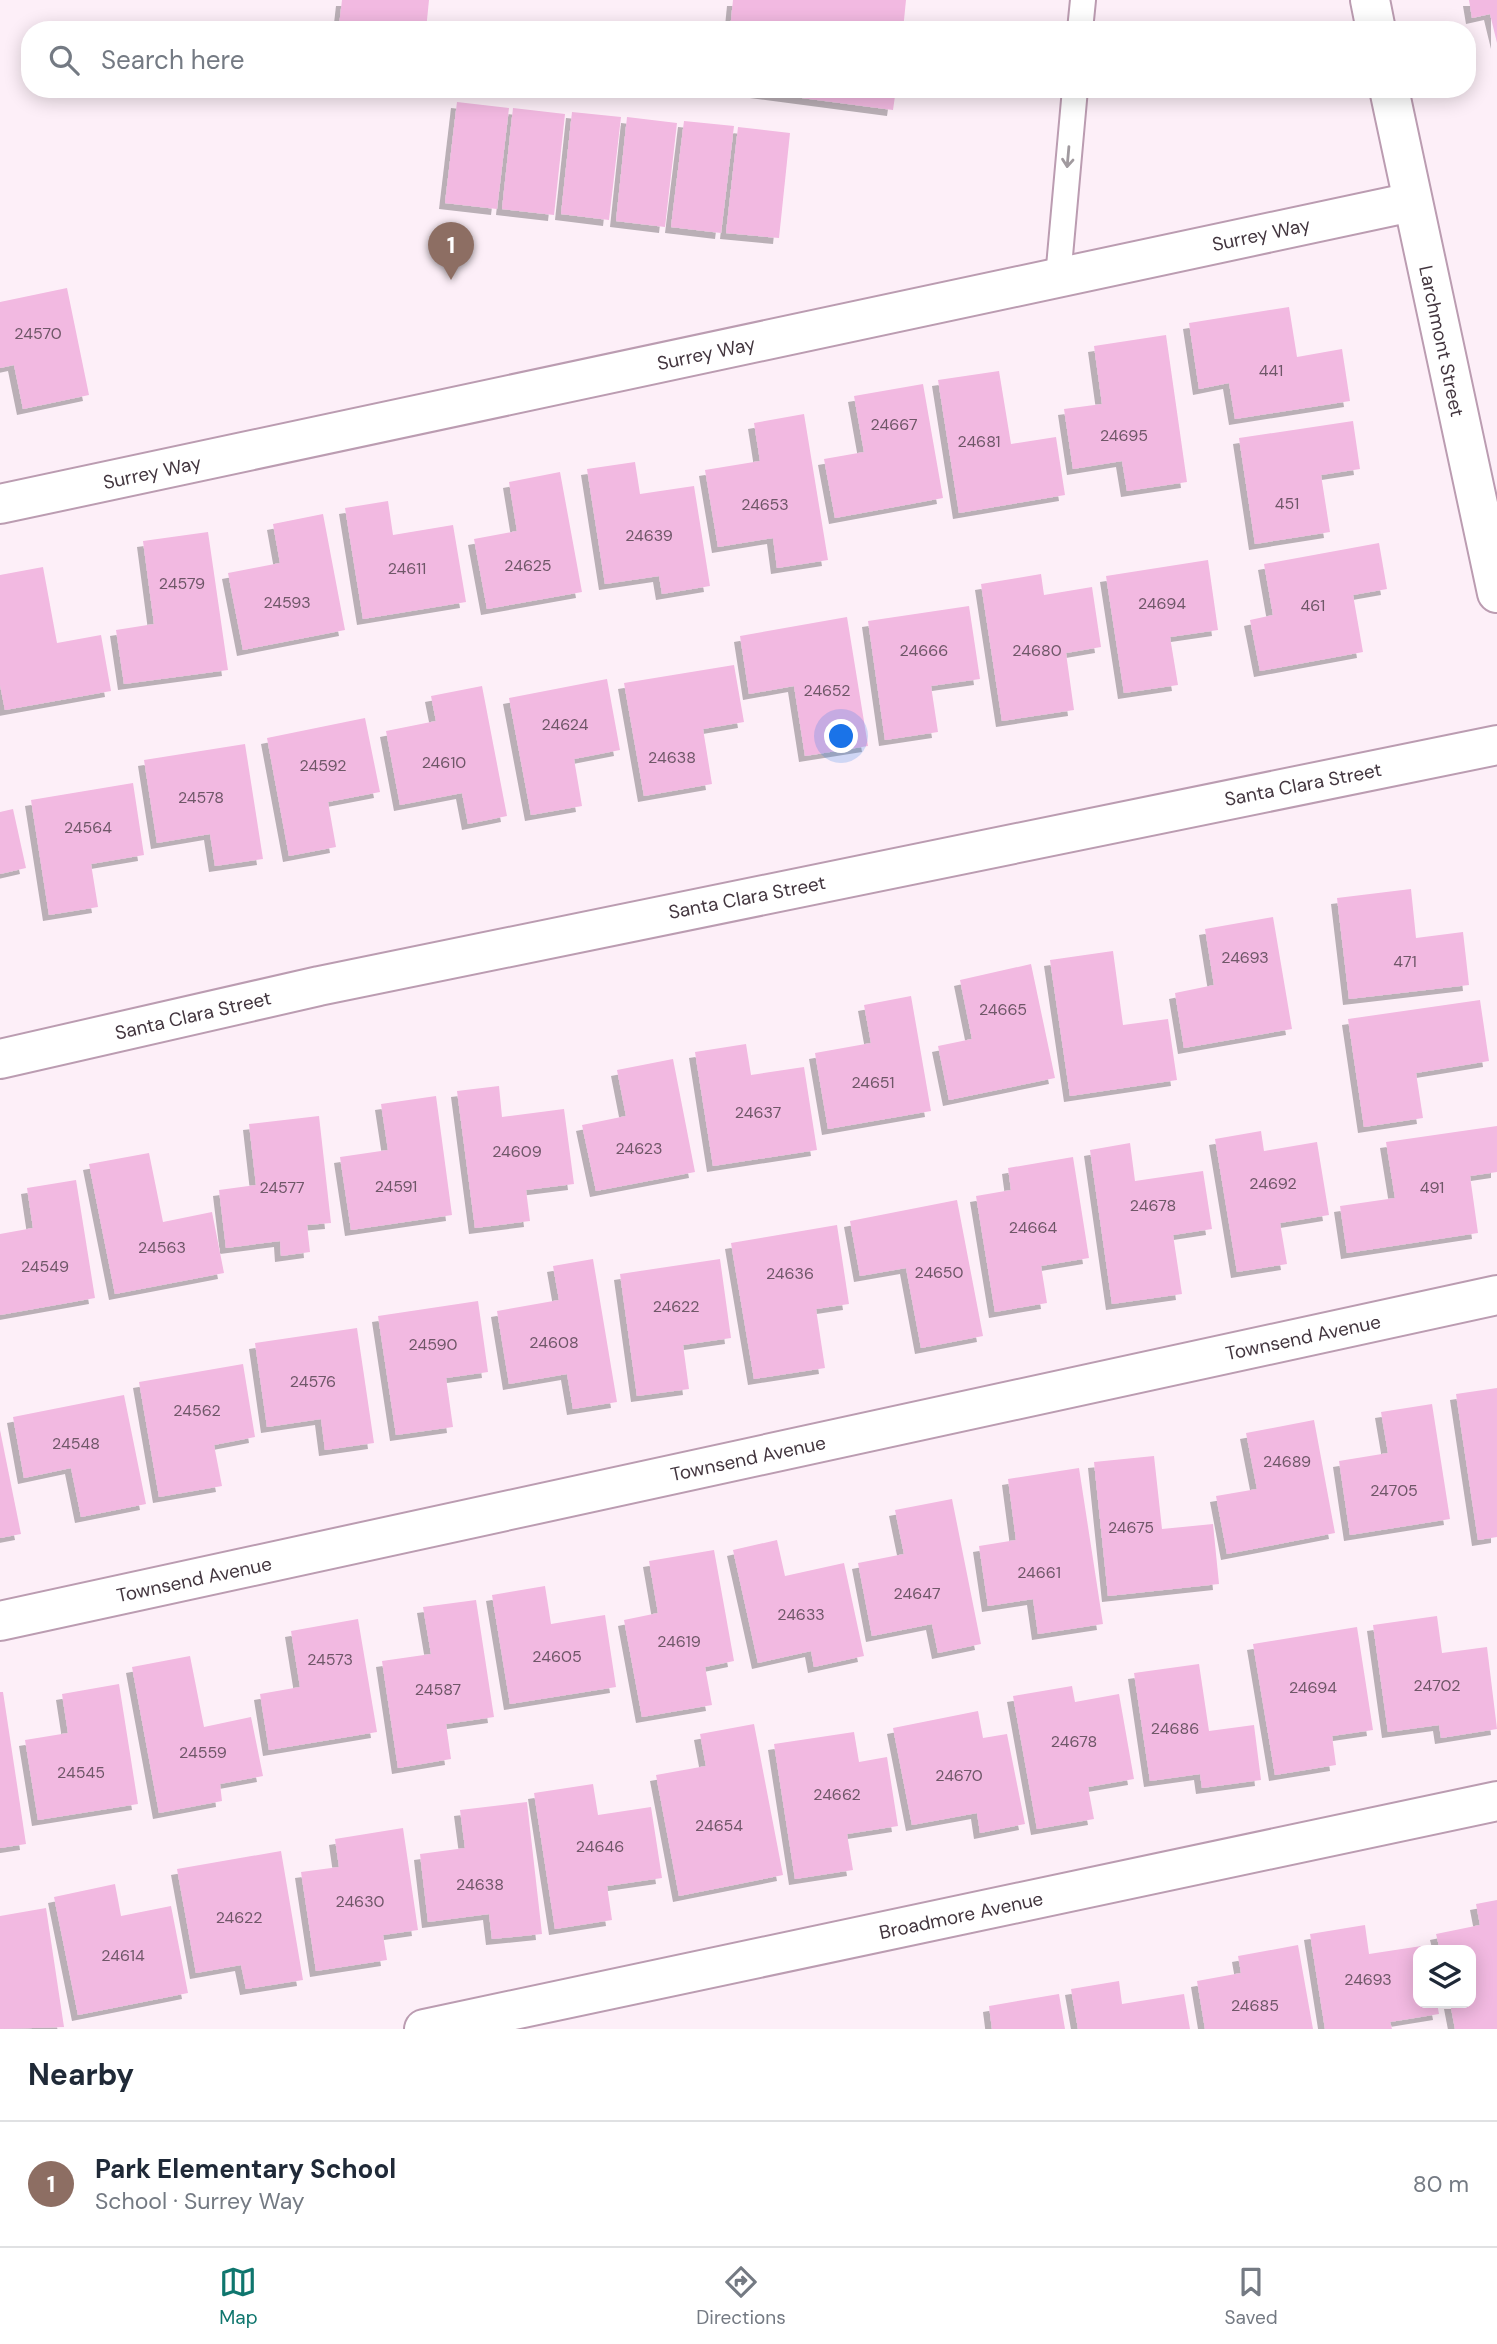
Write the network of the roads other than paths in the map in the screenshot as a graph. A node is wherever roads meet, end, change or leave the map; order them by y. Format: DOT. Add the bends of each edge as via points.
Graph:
graph roads {
  1 [pos="1083,0"];
  2 [pos="1370,0"];
  3 [pos="1081,21"];
  4 [pos="1374,21"];
  5 [pos="1074,98"];
  6 [pos="1390,98"];
  7 [pos="1412,202"];
  8 [pos="1058,278"];
  9 [pos="0,504"];
  10 [pos="1497,593"];
  11 [pos="1497,745"];
  12 [pos="0,1059"];
  13 [pos="1497,1295"];
  14 [pos="0,1621"];
  15 [pos="1497,1801"];
  16 [pos="424,2029"];
  1 -- 3 [label="lane"];
  2 -- 4 [label="street"];
  5 -- 8 [label="lane, one-way"];
  6 -- 7 [label="street, Larchmont Street"];
  7 -- 8 [label="street, Surrey Way"];
  7 -- 10 [label="street, Larchmont Street"];
  8 -- 9 [label="street, Surrey Way"];
  11 -- 12 [label="street, Santa Clara Street" via="319,986"];
  13 -- 14 [label="street, Townsend Avenue"];
  15 -- 16 [label="street, Broadmore Avenue"];
}
